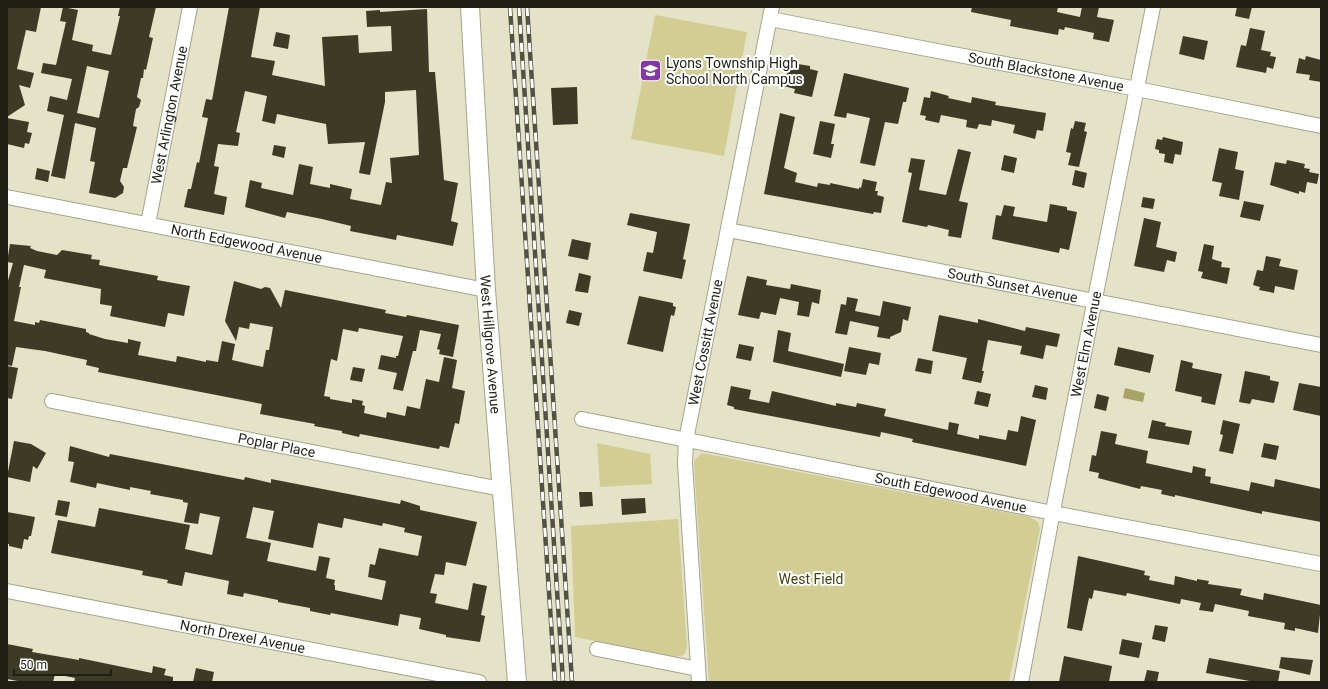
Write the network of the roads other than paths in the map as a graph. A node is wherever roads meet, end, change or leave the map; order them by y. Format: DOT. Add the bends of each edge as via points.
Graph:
graph roads {
  1 [pos="190,7"];
  2 [pos="470,7"];
  3 [pos="1153,7"];
  4 [pos="771,13"];
  5 [pos="1137,89"];
  6 [pos="1321,126"];
  7 [pos="7,197"];
  8 [pos="148,224"];
  9 [pos="728,230"];
  10 [pos="486,290"];
  11 [pos="1095,301"];
  12 [pos="1321,345"];
  13 [pos="52,401"];
  14 [pos="582,420"];
  15 [pos="686,440"];
  16 [pos="501,489"];
  17 [pos="1053,513"];
  18 [pos="1321,564"];
  19 [pos="7,590"];
  20 [pos="597,649"];
  21 [pos="698,676"];
  22 [pos="479,682"];
  23 [pos="517,682"];
  24 [pos="1021,682"];
  1 -- 8 [label="street, West Arlington Avenue"];
  2 -- 10 [label="street, West Hillgrove Avenue"];
  3 -- 5 [label="street, West Elm Avenue"];
  4 -- 5 [label="street, South Blackstone Avenue"];
  4 -- 9 [label="street, West Cossitt Avenue"];
  5 -- 6 [label="street, South Blackstone Avenue"];
  5 -- 11 [label="street, West Elm Avenue"];
  7 -- 8 [label="street, North Edgewood Avenue"];
  8 -- 10 [label="street, North Edgewood Avenue"];
  9 -- 11 [label="street, South Sunset Avenue"];
  9 -- 15 [label="street, West Cossitt Avenue"];
  10 -- 16 [label="street, West Hillgrove Avenue"];
  11 -- 12 [label="street, South Sunset Avenue"];
  11 -- 17 [label="street, West Elm Avenue"];
  13 -- 16 [label="street, Poplar Place"];
  14 -- 15 [label="street, South Edgewood Avenue"];
  15 -- 17 [label="street, South Edgewood Avenue"];
  15 -- 21 [label="street, West Cossitt Avenue" via="685,463"];
  16 -- 23 [label="street, West Hillgrove Avenue"];
  17 -- 18 [label="street, South Edgewood Avenue"];
  17 -- 24 [label="street, West Elm Avenue"];
  19 -- 22 [label="street, North Drexel Avenue"];
  20 -- 21 [label="street"];
}
